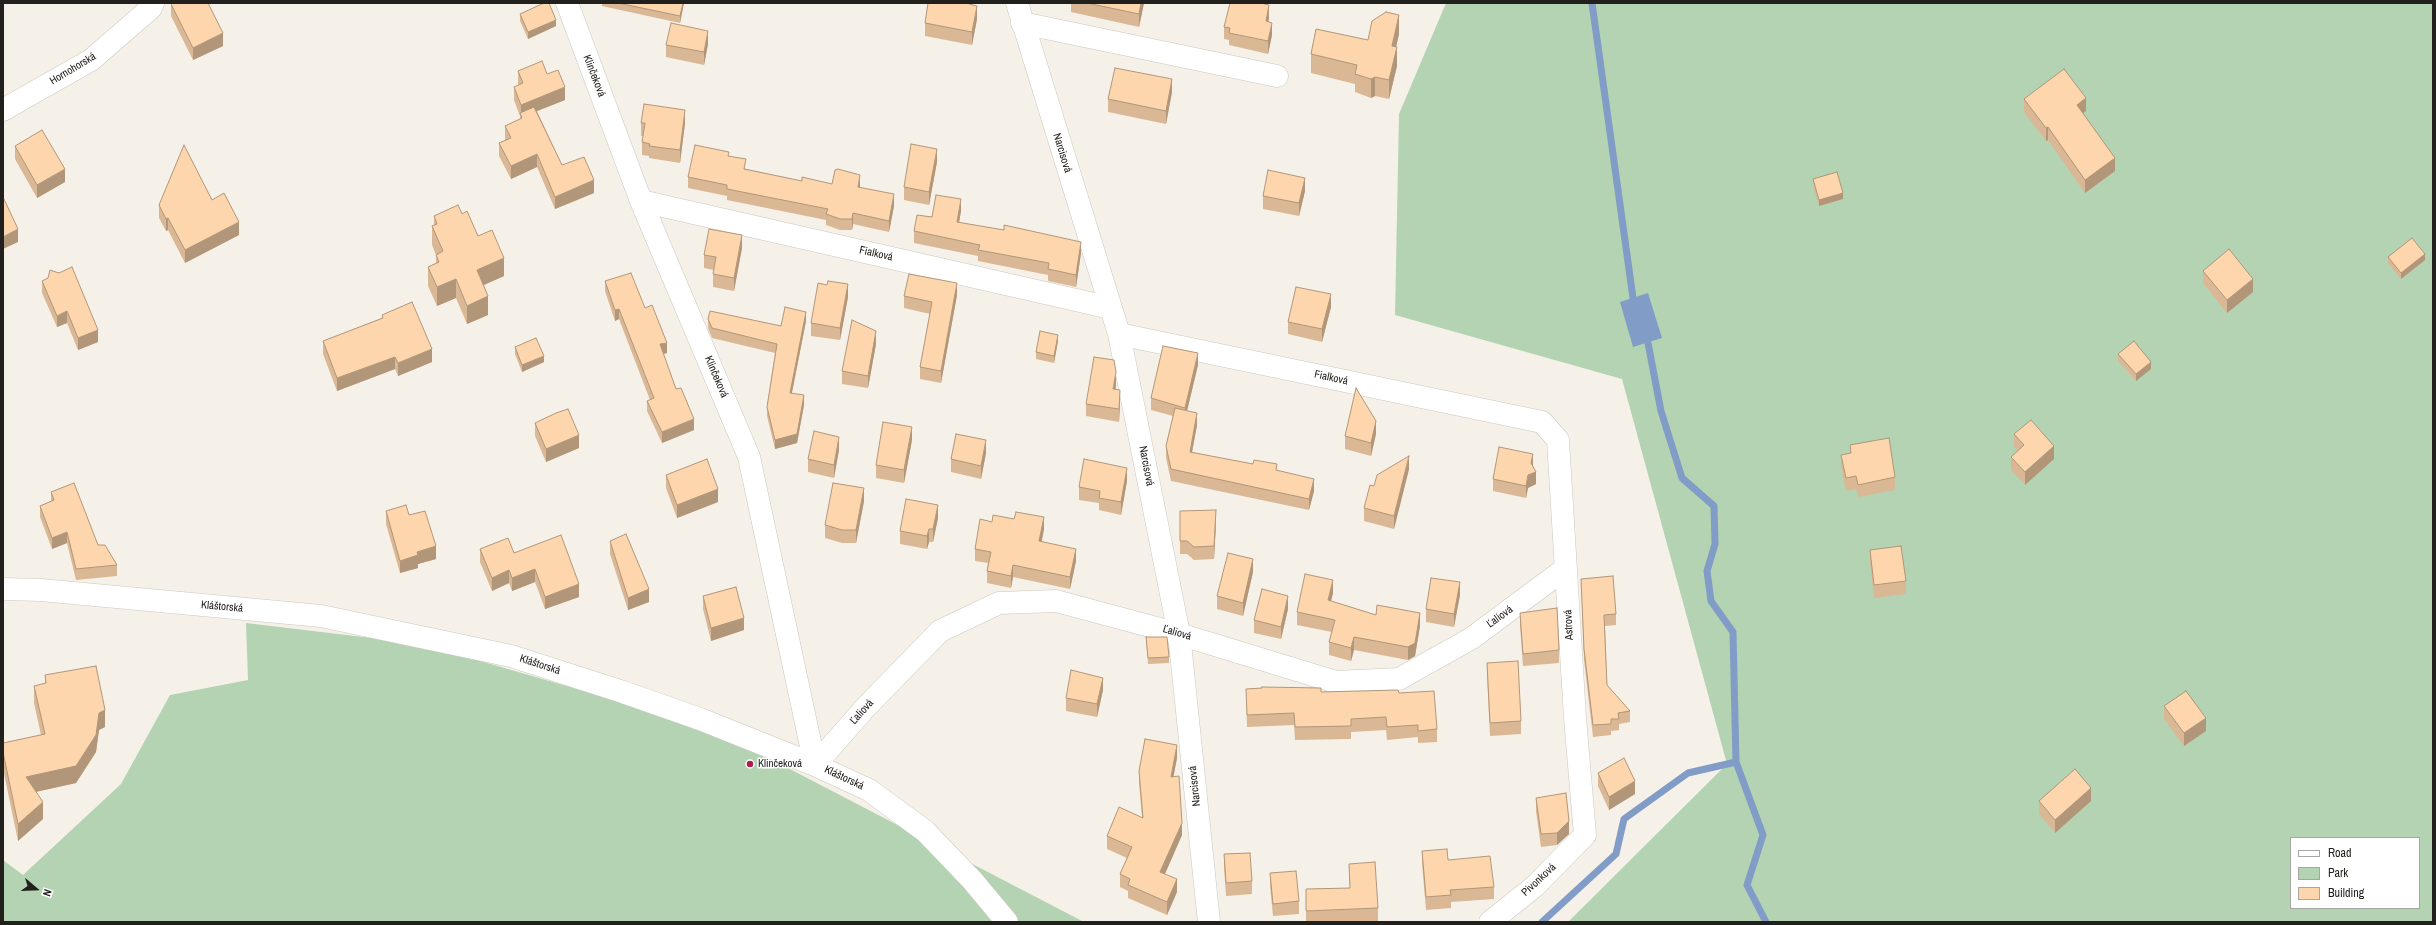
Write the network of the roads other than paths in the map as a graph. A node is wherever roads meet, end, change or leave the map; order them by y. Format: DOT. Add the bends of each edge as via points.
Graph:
graph roads {
  1 [pos="153,3"];
  2 [pos="567,3"];
  3 [pos="1020,13"];
  4 [pos="1278,76"];
  5 [pos="3,110"];
  6 [pos="641,201"];
  7 [pos="1111,308"];
  8 [pos="1119,334"];
  9 [pos="1542,422"];
  10 [pos="1566,568"];
  11 [pos="3,589"];
  12 [pos="1179,634"];
  13 [pos="816,765"];
  14 [pos="1585,835"];
  15 [pos="1007,922"];
  16 [pos="1209,922"];
  17 [pos="1490,922"];
  1 -- 5 [label="street, Hornohorská" via="151,8 91,60"];
  2 -- 6 [label="street, Klinčeková"];
  3 -- 4 [label="street, Narcisová"];
  3 -- 7 [label="street, Narcisová"];
  6 -- 7 [label="street, Fialková"];
  6 -- 13 [label="street, Klinčeková" via="750,456"];
  7 -- 8 [label="street, Narcisová"];
  8 -- 9 [label="street, Fialková"];
  8 -- 12 [label="street, Narcisová"];
  9 -- 10 [label="street, Astrová" via="1558,440"];
  10 -- 12 [label="street, Ľaliová" via="1472,638 1399,679 1336,682"];
  10 -- 14 [label="street, Astrová"];
  11 -- 13 [label="street, Kláštorská" via="41,590 321,616 409,634 519,658 700,719"];
  12 -- 13 [label="street, Ľaliová" via="1056,601 998,604 940,631 866,707"];
  12 -- 16 [label="street, Narcisová"];
  13 -- 15 [label="street, Kláštorská" via="869,790 926,830"];
  14 -- 17 [label="street, Pivonková" via="1535,886"];
}
